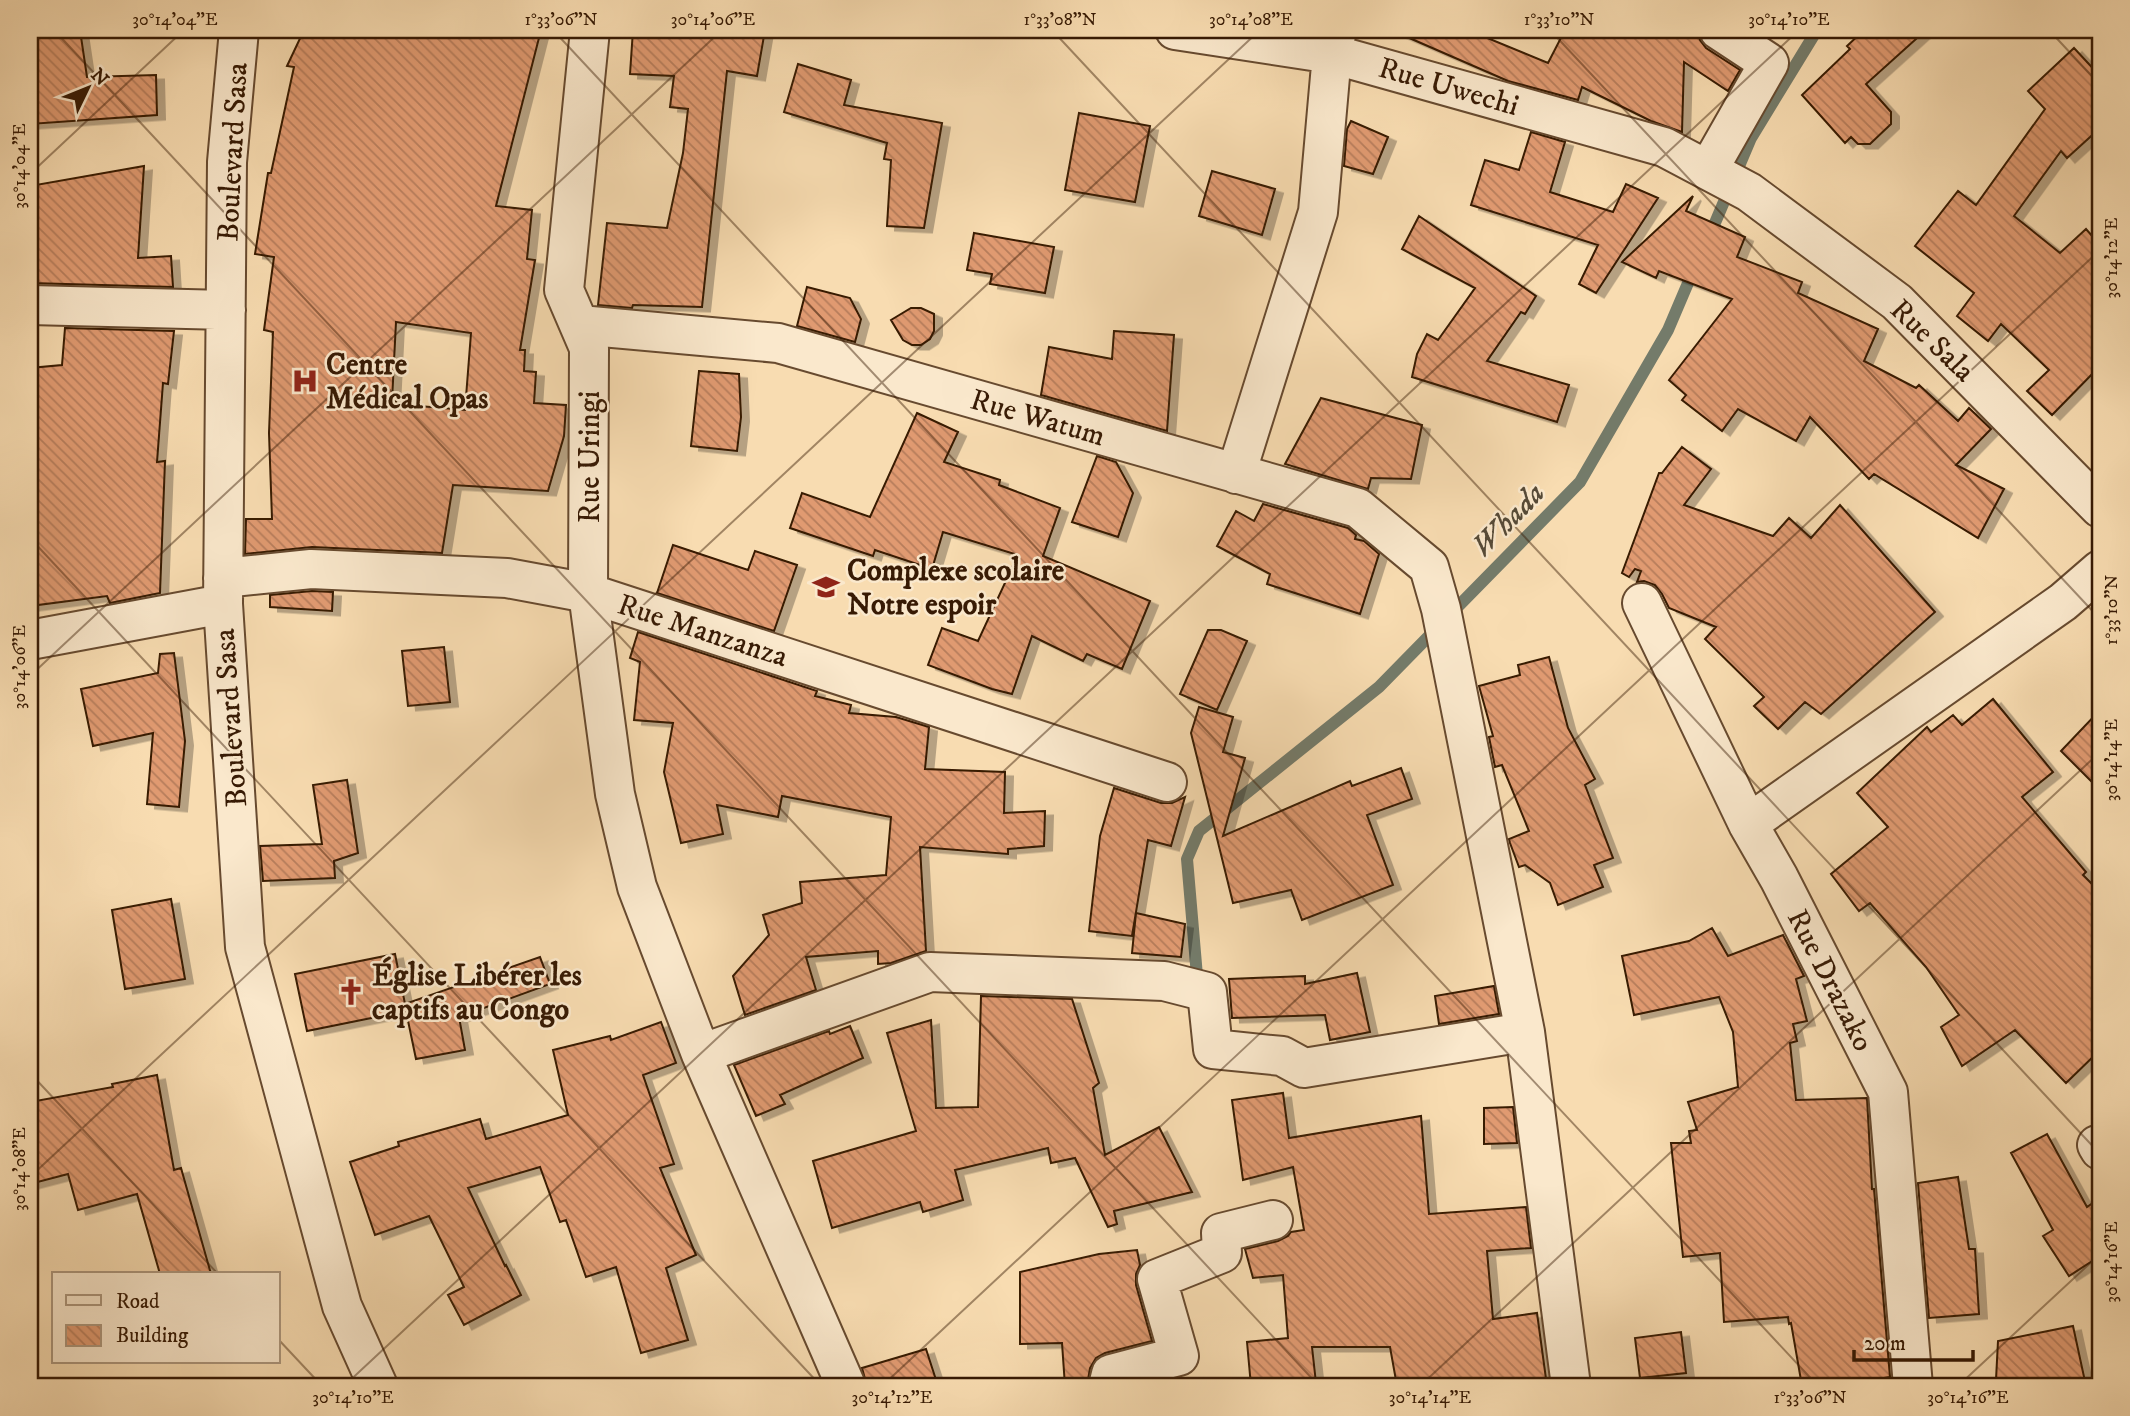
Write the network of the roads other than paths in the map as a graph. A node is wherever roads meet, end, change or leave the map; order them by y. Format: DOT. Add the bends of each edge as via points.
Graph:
graph roads {
  1 [pos="239,30"];
  2 [pos="590,30"];
  3 [pos="1175,30"];
  4 [pos="1719,30"];
  5 [pos="1335,42"];
  6 [pos="1712,172"];
  7 [pos="1749,192"];
  8 [pos="30,305"];
  9 [pos="226,310"];
  10 [pos="580,325"];
  11 [pos="1236,474"];
  12 [pos="2100,508"];
  13 [pos="2100,570"];
  14 [pos="223,591"];
  15 [pos="588,593"];
  16 [pos="1642,603"];
  17 [pos="30,640"];
  18 [pos="1167,782"];
  19 [pos="1748,824"];
  20 [pos="1525,1032"];
  21 [pos="701,1054"];
  22 [pos="1273,1220"];
  23 [pos="379,1386"];
  24 [pos="846,1386"];
  25 [pos="1108,1386"];
  26 [pos="1571,1386"];
  27 [pos="1913,1386"];
  1 -- 9 [label="street, Boulevard Sasa" via="226,162"];
  2 -- 10 [label="street, Rue Uringi" via="564,290"];
  3 -- 5 [label="street, Rue Uwechi"];
  4 -- 6 [label="street" via="1769,63"];
  5 -- 6 [label="street, Rue Uwechi" via="1664,147"];
  5 -- 11 [label="street" via="1318,212"];
  6 -- 7 [label="street, Rue Uwechi"];
  7 -- 12 [label="street, Rue Sala" via="1897,302"];
  8 -- 9 [label="street"];
  9 -- 14 [label="street, Boulevard Sasa"];
  10 -- 11 [label="street, Rue Watum" via="778,343"];
  10 -- 15 [label="street, Rue Uringi" via="589,348"];
  11 -- 20 [label="street, Rue Watum" via="1358,508 1429,566"];
  13 -- 19 [label="street" via="2063,602"];
  14 -- 15 [label="street, Rue Manzanza" via="311,569 507,579"];
  14 -- 17 [label="street, Rue Manzanza"];
  14 -- 23 [label="street, Boulevard Sasa" via="245,947 342,1306"];
  15 -- 18 [label="street, Rue Manzanza"];
  15 -- 21 [label="street, Rue Uringi" via="615,794 637,887"];
  16 -- 19 [label="street, Rue Drazako"];
  19 -- 27 [label="street, Rue Drazako" via="1888,1093"];
  20 -- 21 [label="street" via="1304,1068 1282,1056 1213,1049 1207,992 1164,981 930,972"];
  20 -- 26 [label="street, Rue Watum"];
  21 -- 24 [label="street, Rue Uringi"];
  22 -- 25 [label="street" via="1221,1233 1222,1254 1157,1279 1179,1356 1111,1374"];
}
